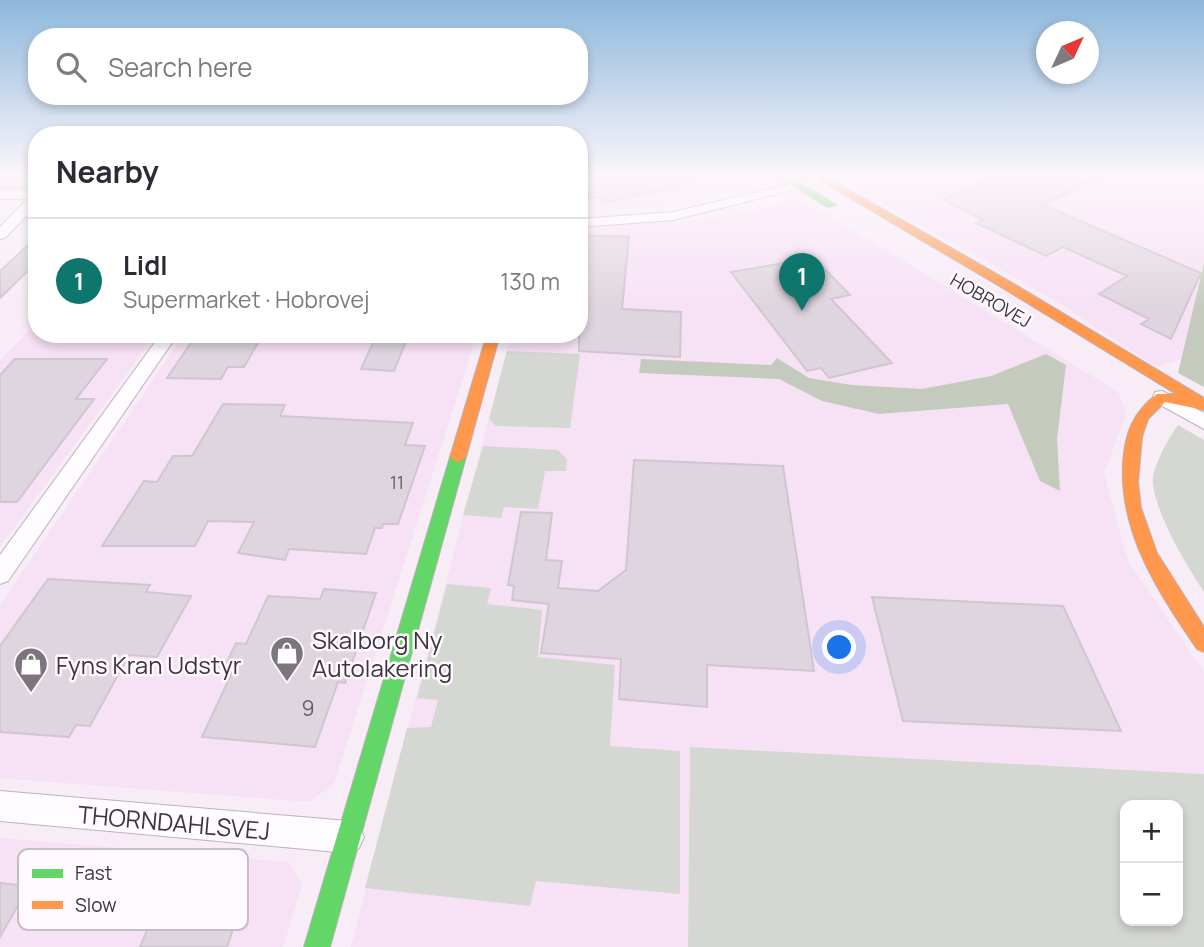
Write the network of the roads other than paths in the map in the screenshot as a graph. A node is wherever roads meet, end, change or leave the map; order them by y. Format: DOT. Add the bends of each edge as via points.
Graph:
graph roads {
  1 [pos="15,219"];
  2 [pos="630,219"];
  3 [pos="879,219"];
  4 [pos="588,222"];
  5 [pos="0,235"];
  6 [pos="164,343"];
  7 [pos="491,343"];
  8 [pos="1114,370"];
  9 [pos="1162,397"];
  10 [pos="1204,405"];
  11 [pos="1204,422"];
  12 [pos="0,574"];
  13 [pos="1204,643"];
  14 [pos="0,806"];
  15 [pos="348,837"];
  16 [pos="317,947"];
  1 -- 5 [label="street"];
  2 -- 4 [label="street"];
  3 -- 10 [label="main road, HOBROVEJ" via="1004,284"];
  6 -- 12 [label="street"];
  7 -- 15 [label="main road"];
  8 -- 9 [label="main road"];
  9 -- 10 [label="main road"];
  9 -- 11 [label="street"];
  9 -- 13 [label="main road" via="1140,415 1128,463 1128,485 1135,523 1149,557"];
  14 -- 15 [label="street, THORNDAHLSVEJ"];
  15 -- 16 [label="main road"];
}
